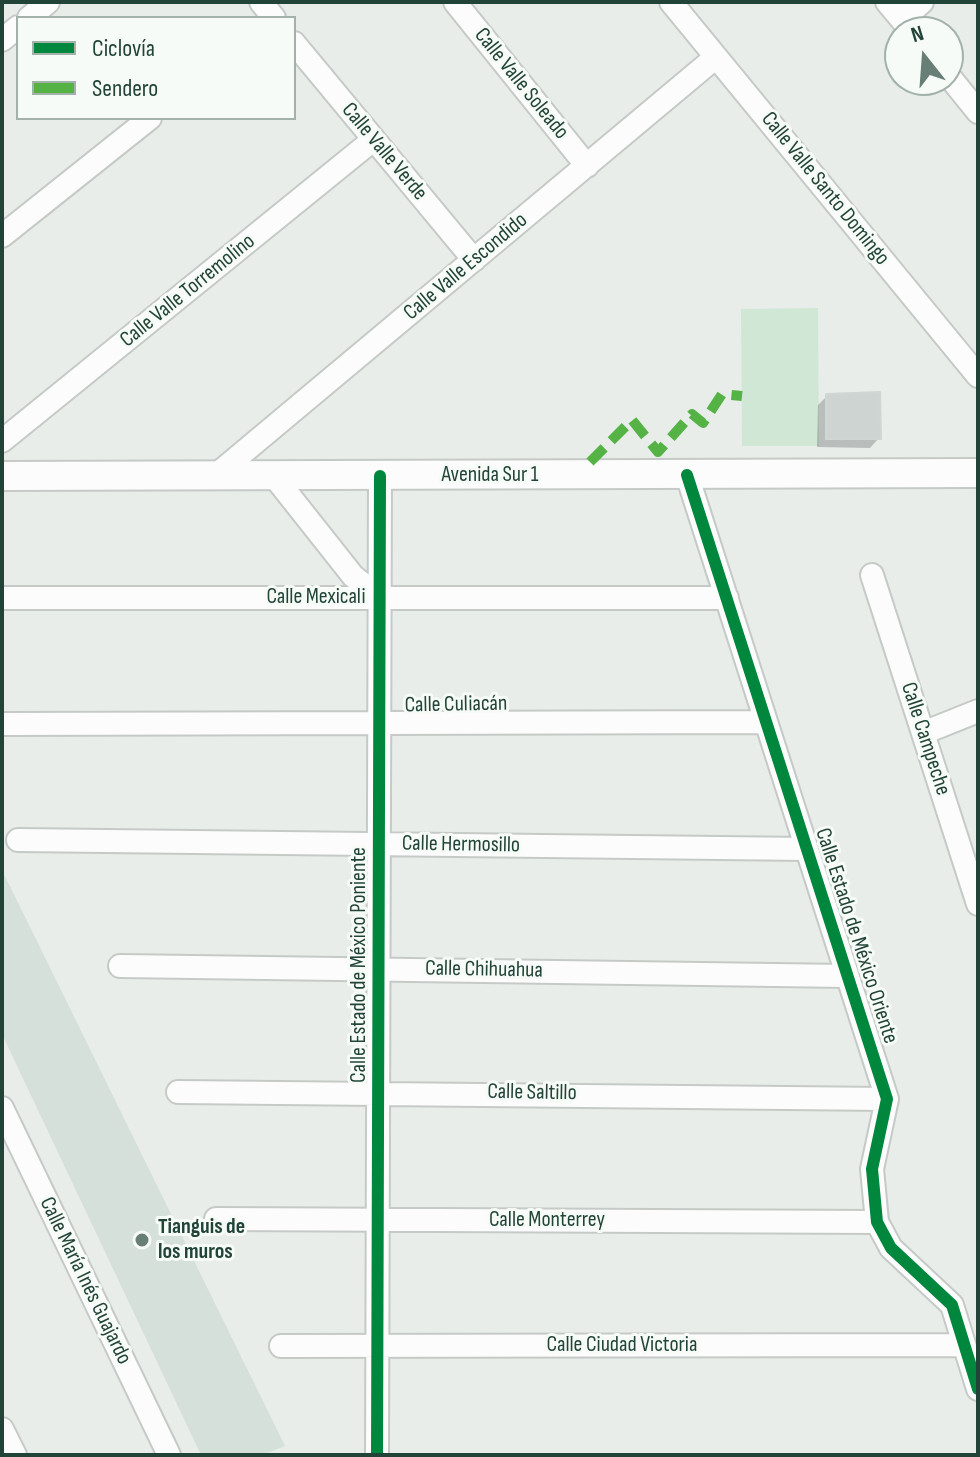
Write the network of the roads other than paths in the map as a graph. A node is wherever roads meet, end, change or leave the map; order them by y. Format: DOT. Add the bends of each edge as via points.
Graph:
graph roads {
  1 [pos="48,2"];
  2 [pos="455,2"];
  3 [pos="671,2"];
  4 [pos="31,16"];
  5 [pos="296,45"];
  6 [pos="716,57"];
  7 [pos="964,95"];
  8 [pos="978,112"];
  9 [pos="147,120"];
  10 [pos="373,140"];
  11 [pos="587,166"];
  12 [pos="2,236"];
  13 [pos="474,260"];
  14 [pos="978,376"];
  15 [pos="2,441"];
  16 [pos="978,473"];
  17 [pos="273,475"];
  18 [pos="687,475"];
  19 [pos="2,476"];
  20 [pos="215,476"];
  21 [pos="380,476"];
  22 [pos="872,575"];
  23 [pos="379,597"];
  24 [pos="2,598"];
  25 [pos="727,598"];
  26 [pos="978,711"];
  27 [pos="766,722"];
  28 [pos="2,724"];
  29 [pos="379,726"];
  30 [pos="923,733"];
  31 [pos="18,840"];
  32 [pos="379,845"];
  33 [pos="807,849"];
  34 [pos="977,899"];
  35 [pos="120,966"];
  36 [pos="378,969"];
  37 [pos="847,976"];
  38 [pos="378,1091"];
  39 [pos="178,1092"];
  40 [pos="887,1099"];
  41 [pos="2,1108"];
  42 [pos="216,1219"];
  43 [pos="378,1219"];
  44 [pos="877,1222"];
  45 [pos="963,1345"];
  46 [pos="281,1346"];
  47 [pos="378,1346"];
  48 [pos="978,1389"];
  49 [pos="2,1429"];
  50 [pos="15,1455"];
  51 [pos="169,1455"];
  52 [pos="377,1455"];
  1 -- 4 [label="street"];
  2 -- 11 [label="street, Calle Valle Soleado"];
  3 -- 6 [label="street, Calle Valle Santo Domingo"];
  5 -- 10 [label="street, Calle Valle Verde"];
  6 -- 11 [label="street, Calle Valle Escondido"];
  6 -- 14 [label="street, Calle Valle Santo Domingo"];
  7 -- 8 [label="street"];
  9 -- 12 [label="street"];
  10 -- 13 [label="street, Calle Valle Verde"];
  10 -- 15 [label="street, Calle Valle Torremolino"];
  11 -- 13 [label="street, Calle Valle Escondido"];
  13 -- 20 [label="street, Calle Valle Escondido"];
  16 -- 18 [label="street, Avenida Sur 1"];
  17 -- 20 [label="street, Avenida Sur 1"];
  17 -- 21 [label="street, Avenida Sur 1"];
  17 -- 23 [label="street" via="353,576"];
  18 -- 21 [label="street, Avenida Sur 1"];
  18 -- 25 [label="street, Calle Estado de México Oriente"];
  19 -- 20 [label="street, Avenida Sur 1"];
  21 -- 23 [label="street, Calle Estado de México Poniente"];
  22 -- 30 [label="street, Calle Campeche"];
  23 -- 24 [label="street, Calle Mexicali"];
  23 -- 25 [label="street, Calle Mexicali"];
  23 -- 29 [label="street, Calle Estado de México Poniente"];
  25 -- 27 [label="street, Calle Estado de México Oriente"];
  26 -- 30 [label="street"];
  27 -- 29 [label="street, Calle Culiacán"];
  27 -- 33 [label="street, Calle Estado de México Oriente"];
  28 -- 29 [label="street, Calle Culiacán"];
  29 -- 32 [label="street, Calle Estado de México Poniente"];
  30 -- 34 [label="street, Calle Campeche"];
  31 -- 32 [label="street, Calle Hermosillo"];
  32 -- 33 [label="street, Calle Hermosillo"];
  32 -- 36 [label="street, Calle Estado de México Poniente"];
  33 -- 37 [label="street, Calle Estado de México Oriente"];
  35 -- 36 [label="street, Calle Chihuahua"];
  36 -- 37 [label="street, Calle Chihuahua"];
  36 -- 38 [label="street, Calle Estado de México Poniente"];
  37 -- 40 [label="street, Calle Estado de México Oriente"];
  38 -- 39 [label="street, Calle Saltillo"];
  38 -- 40 [label="street, Calle Saltillo"];
  38 -- 43 [label="street, Calle Estado de México Poniente"];
  40 -- 44 [label="street" via="872,1169"];
  41 -- 51 [label="street, Calle María Inés Guajardo"];
  42 -- 43 [label="street, Calle Monterrey"];
  43 -- 44 [label="street, Calle Monterrey"];
  43 -- 47 [label="street, Calle Estado de México Poniente"];
  44 -- 45 [label="street" via="891,1248 952,1305"];
  45 -- 47 [label="street, Calle Ciudad Victoria"];
  45 -- 48 [label="street"];
  46 -- 47 [label="street, Calle Ciudad Victoria"];
  47 -- 52 [label="street, Calle Estado de México Poniente"];
  49 -- 50 [label="street"];
}
